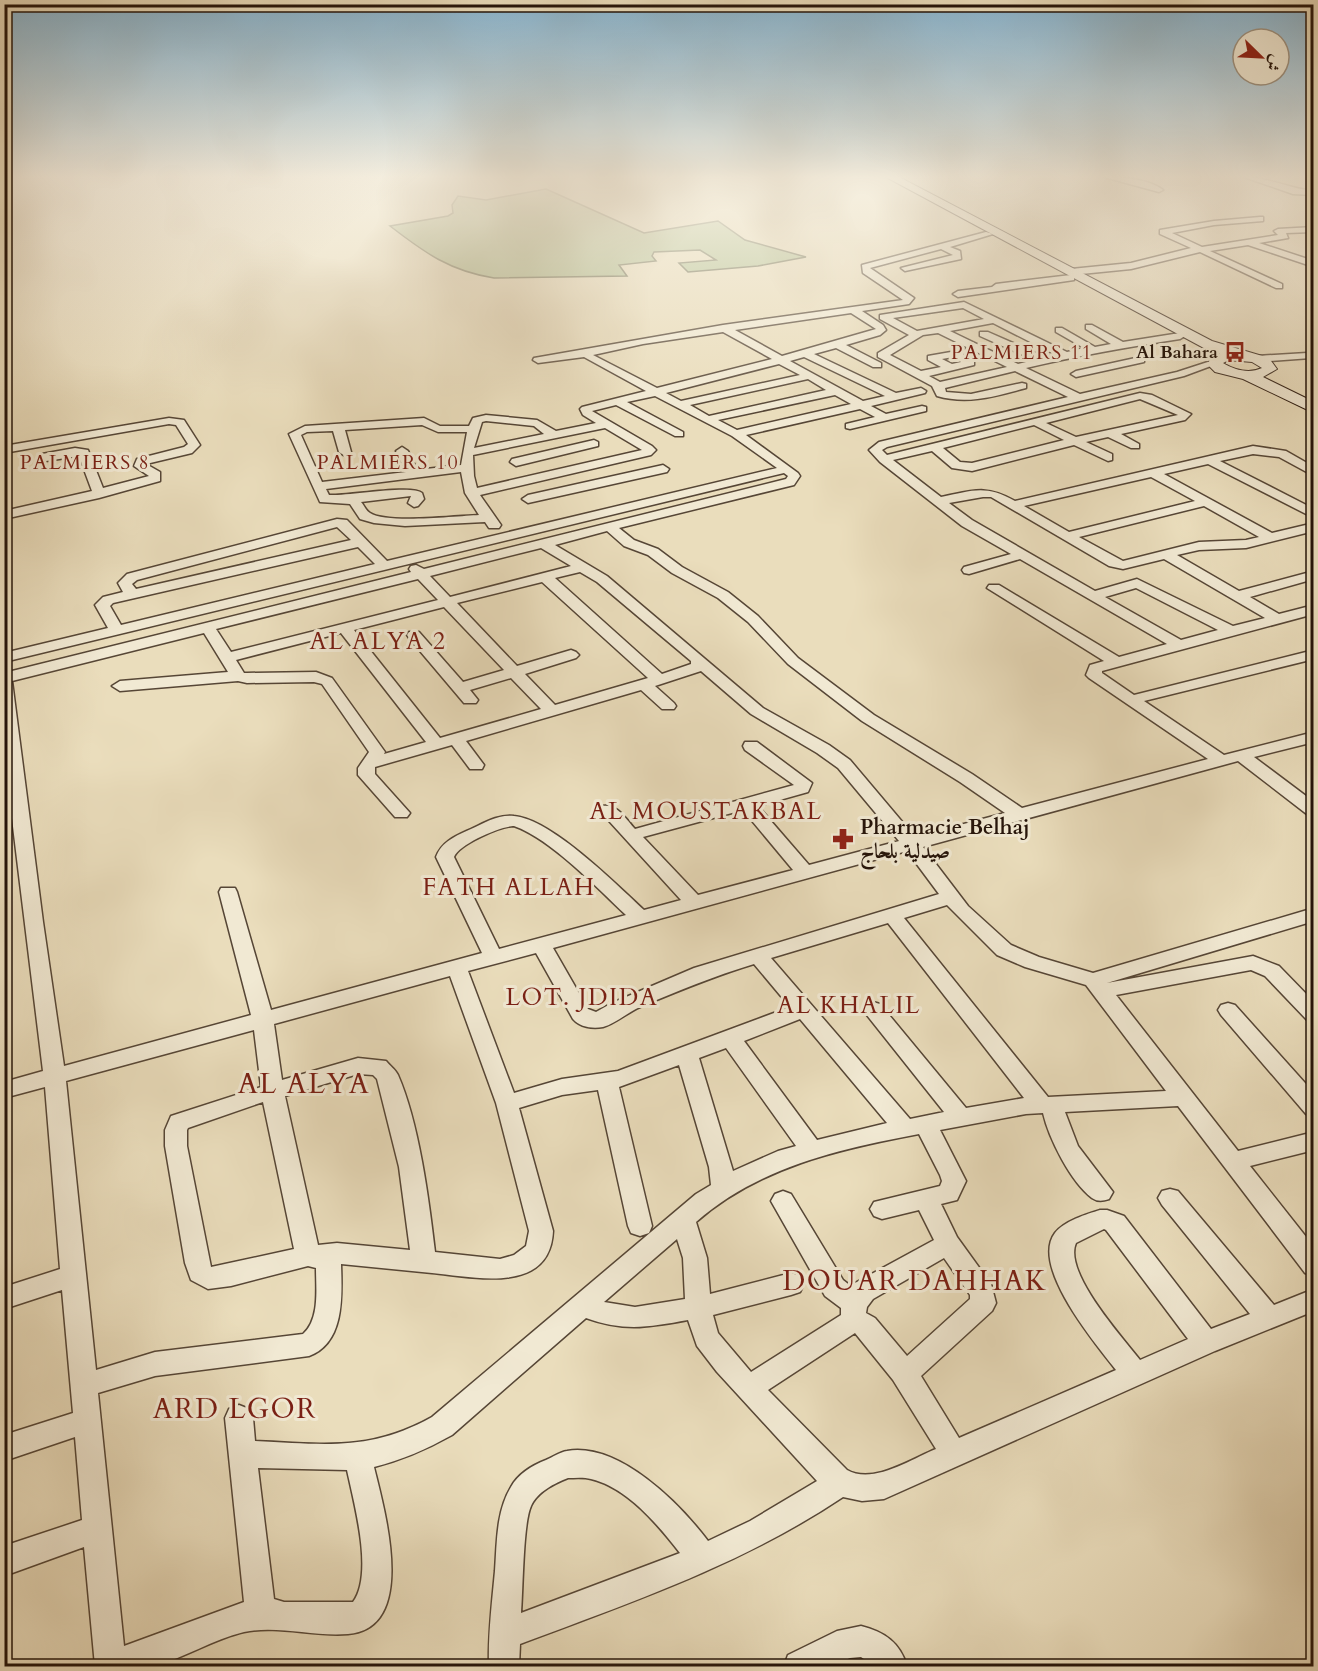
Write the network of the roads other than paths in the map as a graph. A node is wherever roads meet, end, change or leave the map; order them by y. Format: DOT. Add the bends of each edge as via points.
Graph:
graph roads {
  1 [pos="911,255"];
  2 [pos="957,255"];
  3 [pos="1031,255"];
  4 [pos="1034,255"];
  5 [pos="1179,255"];
  6 [pos="1211,255"];
  7 [pos="1286,255"];
  8 [pos="887,261"];
  9 [pos="1314,264"];
  10 [pos="905,268"];
  11 [pos="1071,275"];
  12 [pos="917,276"];
  13 [pos="1279,286"];
  14 [pos="996,287"];
  15 [pos="958,294"];
  16 [pos="1009,295"];
  17 [pos="851,309"];
  18 [pos="952,315"];
  19 [pos="995,320"];
  20 [pos="1089,327"];
  21 [pos="723,328"];
  22 [pos="945,329"];
  23 [pos="1059,330"];
  24 [pos="984,334"];
  25 [pos="916,335"];
  26 [pos="1180,336"];
  27 [pos="837,344"];
  28 [pos="1120,345"];
  29 [pos="978,348"];
  30 [pos="1094,350"];
  31 [pos="587,353"];
  32 [pos="805,353"];
  33 [pos="954,353"];
  34 [pos="1069,355"];
  35 [pos="1248,358"];
  36 [pos="538,360"];
  37 [pos="780,360"];
  38 [pos="1140,360"];
  39 [pos="1215,361"];
  40 [pos="1047,362"];
  41 [pos="877,365"];
  42 [pos="1019,368"];
  43 [pos="951,369"];
  44 [pos="1102,369"];
  45 [pos="1269,370"];
  46 [pos="1076,374"];
  47 [pos="1180,374"];
  48 [pos="1240,374"];
  49 [pos="919,375"];
  50 [pos="809,376"];
  51 [pos="939,386"];
  52 [pos="1022,386"];
  53 [pos="656,391"];
  54 [pos="836,391"];
  55 [pos="921,391"];
  56 [pos="895,397"];
  57 [pos="1077,397"];
  58 [pos="1314,400"];
  59 [pos="616,401"];
  60 [pos="680,404"];
  61 [pos="862,405"];
  62 [pos="1098,406"];
  63 [pos="1314,408"];
  64 [pos="922,409"];
  65 [pos="885,418"];
  66 [pos="709,419"];
  67 [pos="1036,422"];
  68 [pos="607,424"];
  69 [pos="850,426"];
  70 [pos="338,427"];
  71 [pos="473,429"];
  72 [pos="1109,433"];
  73 [pos="679,434"];
  74 [pos="736,434"];
  75 [pos="554,435"];
  76 [pos="537,438"];
  77 [pos="1075,441"];
  78 [pos="594,444"];
  79 [pos="1135,446"];
  80 [pos="935,447"];
  81 [pos="1043,449"];
  82 [pos="4,450"];
  83 [pos="402,451"];
  84 [pos="345,452"];
  85 [pos="468,453"];
  86 [pos="555,453"];
  87 [pos="1055,455"];
  88 [pos="46,457"];
  89 [pos="1108,457"];
  90 [pos="884,459"];
  91 [pos="1209,460"];
  92 [pos="516,462"];
  93 [pos="597,464"];
  94 [pos="349,465"];
  95 [pos="466,468"];
  96 [pos="575,469"];
  97 [pos="663,469"];
  98 [pos="787,469"];
  99 [pos="1314,472"];
  100 [pos="1153,473"];
  101 [pos="413,474"];
  102 [pos="617,479"];
  103 [pos="355,482"];
  104 [pos="318,486"];
  105 [pos="471,493"];
  106 [pos="99,494"];
  107 [pos="528,499"];
  108 [pos="351,500"];
  109 [pos="937,501"];
  110 [pos="414,502"];
  111 [pos="1206,502"];
  112 [pos="1013,505"];
  113 [pos="1314,514"];
  114 [pos="4,515"];
  115 [pos="489,518"];
  116 [pos="1314,527"];
  117 [pos="611,528"];
  118 [pos="504,536"];
  119 [pos="1067,536"];
  120 [pos="1271,538"];
  121 [pos="360,542"];
  122 [pos="544,544"];
  123 [pos="520,550"];
  124 [pos="1165,554"];
  125 [pos="1021,555"];
  126 [pos="406,560"];
  127 [pos="383,565"];
  128 [pos="582,567"];
  129 [pos="969,570"];
  130 [pos="421,575"];
  131 [pos="1314,575"];
  132 [pos="545,577"];
  133 [pos="994,588"];
  134 [pos="131,594"];
  135 [pos="1093,596"];
  136 [pos="1237,596"];
  137 [pos="447,602"];
  138 [pos="1314,609"];
  139 [pos="1278,619"];
  140 [pos="344,627"];
  141 [pos="208,628"];
  142 [pos="117,631"];
  143 [pos="1231,631"];
  144 [pos="414,635"];
  145 [pos="1179,645"];
  146 [pos="1314,654"];
  147 [pos="571,655"];
  148 [pos="4,658"];
  149 [pos="226,658"];
  150 [pos="1115,661"];
  151 [pos="700,663"];
  152 [pos="514,672"];
  153 [pos="238,676"];
  154 [pos="4,679"];
  155 [pos="652,682"];
  156 [pos="120,686"];
  157 [pos="1131,700"];
  158 [pos="668,706"];
  159 [pos="552,711"];
  160 [pos="1314,737"];
  161 [pos="456,739"];
  162 [pos="436,744"];
  163 [pos="751,746"];
  164 [pos="1242,756"];
  165 [pos="9,759"];
  166 [pos="1222,761"];
  167 [pos="368,764"];
  168 [pos="476,765"];
  169 [pos="748,805"];
  170 [pos="608,810"];
  171 [pos="1314,811"];
  172 [pos="401,813"];
  173 [pos="1020,815"];
  174 [pos="632,835"];
  175 [pos="912,845"];
  176 [pos="806,874"];
  177 [pos="228,892"];
  178 [pos="951,897"];
  179 [pos="695,904"];
  180 [pos="1314,914"];
  181 [pos="892,915"];
  182 [pos="640,917"];
  183 [pos="541,944"];
  184 [pos="758,956"];
  185 [pos="494,958"];
  186 [pos="457,969"];
  187 [pos="1097,985"];
  188 [pos="873,1009"];
  189 [pos="804,1010"];
  190 [pos="1228,1010"];
  191 [pos="1314,1016"];
  192 [pos="263,1020"];
  193 [pos="730,1038"];
  194 [pos="687,1054"];
  195 [pos="56,1078"];
  196 [pos="607,1082"];
  197 [pos="4,1090"];
  198 [pos="274,1092"];
  199 [pos="1183,1098"];
  200 [pos="507,1103"];
  201 [pos="1047,1105"];
  202 [pos="1314,1108"];
  203 [pos="960,1117"];
  204 [pos="915,1126"];
  205 [pos="1314,1141"];
  206 [pos="811,1149"];
  207 [pos="1233,1161"];
  208 [pos="723,1188"];
  209 [pos="1101,1192"];
  210 [pos="1170,1198"];
  211 [pos="926,1199"];
  212 [pos="783,1201"];
  213 [pos="882,1209"];
  214 [pos="683,1220"];
  215 [pos="640,1226"];
  216 [pos="948,1244"];
  217 [pos="308,1256"];
  218 [pos="423,1262"];
  219 [pos="1314,1266"];
  220 [pos="73,1276"];
  221 [pos="791,1284"];
  222 [pos="4,1298"];
  223 [pos="1314,1300"];
  224 [pos="583,1305"];
  225 [pos="698,1308"];
  226 [pos="854,1313"];
  227 [pos="1269,1318"];
  228 [pos="1206,1343"];
  229 [pos="906,1373"];
  230 [pos="1136,1375"];
  231 [pos="83,1386"];
  232 [pos="748,1388"];
  233 [pos="239,1418"];
  234 [pos="86,1421"];
  235 [pos="4,1448"];
  236 [pos="243,1454"];
  237 [pos="953,1454"];
  238 [pos="358,1458"];
  239 [pos="839,1483"];
  240 [pos="96,1529"];
  241 [pos="703,1559"];
  242 [pos="4,1561"];
  243 [pos="260,1614"];
  244 [pos="504,1635"];
  245 [pos="111,1666"];
  246 [pos="504,1666"];
  247 [pos="799,1666"];
  248 [pos="892,1666"];
  1 -- 8 [label="street"];
  2 -- 10 [label="street"];
  3 -- 11 [label="main road"];
  4 -- 11 [label="main road"];
  5 -- 11 [label="street"];
  6 -- 13 [label="street"];
  7 -- 9 [label="street"];
  8 -- 10 [label="street"];
  8 -- 17 [label="street" via="869,265 865,270 909,300"];
  10 -- 12 [label="street"];
  11 -- 14 [label="street"];
  11 -- 26 [label="main road"];
  11 -- 35 [label="main road" via="1207,344"];
  14 -- 15 [label="street"];
  14 -- 16 [label="street"];
  17 -- 21 [label="street"];
  17 -- 27 [label="street" via="880,330"];
  18 -- 22 [label="street" via="936,320"];
  19 -- 22 [label="street"];
  19 -- 25 [label="street" via="957,304 883,317"];
  19 -- 34 [label="street"];
  20 -- 28 [label="street"];
  21 -- 31 [label="street"];
  21 -- 37 [label="street"];
  22 -- 25 [label="street"];
  22 -- 29 [label="street"];
  23 -- 30 [label="street"];
  24 -- 40 [label="street"];
  25 -- 49 [label="street" via="882,355"];
  26 -- 28 [label="street"];
  26 -- 39 [label="main road"];
  27 -- 32 [label="street"];
  27 -- 41 [label="street"];
  28 -- 30 [label="street"];
  29 -- 33 [label="street"];
  29 -- 42 [label="street"];
  30 -- 34 [label="street"];
  31 -- 36 [label="street"];
  31 -- 53 [label="street"];
  32 -- 37 [label="street"];
  32 -- 56 [label="street"];
  33 -- 43 [label="street" via="970,363"];
  33 -- 43 [label="street" via="932,359"];
  34 -- 40 [label="street"];
  34 -- 44 [label="street"];
  35 -- 39 [label="main road"];
  35 -- 45 [label="main road" via="1266,363"];
  35 -- 45 [label="street" via="1308,350 1305,359"];
  37 -- 50 [label="street"];
  37 -- 53 [label="street"];
  38 -- 44 [label="street"];
  39 -- 47 [label="street"];
  39 -- 48 [label="main road" via="1220,369"];
  40 -- 42 [label="street"];
  42 -- 51 [label="street"];
  42 -- 57 [label="street"];
  43 -- 49 [label="street"];
  44 -- 46 [label="street"];
  45 -- 48 [label="main road"];
  45 -- 58 [label="main road" via="1279,381"];
  47 -- 48 [label="street"];
  47 -- 57 [label="street"];
  48 -- 63 [label="main road"];
  49 -- 51 [label="street"];
  50 -- 54 [label="street"];
  50 -- 60 [label="street"];
  51 -- 52 [label="street" via="941,394 960,399"];
  53 -- 59 [label="street"];
  53 -- 60 [label="street"];
  54 -- 61 [label="street"];
  54 -- 66 [label="street"];
  55 -- 56 [label="street"];
  56 -- 61 [label="street"];
  57 -- 62 [label="street"];
  57 -- 90 [label="street" via="883,444 875,450"];
  59 -- 68 [label="street" via="586,409"];
  59 -- 73 [label="street"];
  60 -- 66 [label="street"];
  61 -- 65 [label="street"];
  61 -- 74 [label="street"];
  62 -- 67 [label="street"];
  62 -- 72 [label="street" via="1143,396 1185,414"];
  64 -- 65 [label="street"];
  65 -- 69 [label="street"];
  66 -- 74 [label="street"];
  67 -- 77 [label="street"];
  67 -- 80 [label="street"];
  68 -- 75 [label="street"];
  68 -- 93 [label="street" via="650,450"];
  70 -- 71 [label="street" via="424,421 438,429"];
  70 -- 84 [label="street"];
  70 -- 104 [label="street" via="305,429 295,434"];
  71 -- 75 [label="street" via="478,419 486,418 539,424"];
  71 -- 85 [label="street"];
  72 -- 77 [label="street"];
  72 -- 79 [label="street"];
  74 -- 98 [label="street"];
  75 -- 76 [label="street"];
  76 -- 85 [label="street"];
  76 -- 86 [label="street"];
  77 -- 81 [label="street"];
  77 -- 89 [label="street"];
  78 -- 86 [label="street"];
  80 -- 81 [label="street" via="956,465 968,467"];
  80 -- 90 [label="street"];
  81 -- 87 [label="street"];
  82 -- 106 [label="street" via="180,422 194,443 191,448 141,462 140,466 156,475 153,480"];
  83 -- 101 [label="street"];
  85 -- 95 [label="street"];
  86 -- 92 [label="street"];
  86 -- 96 [label="street"];
  88 -- 106 [label="street" via="84,453"];
  90 -- 109 [label="street"];
  91 -- 99 [label="street" via="1265,450 1282,454"];
  91 -- 100 [label="street"];
  91 -- 113 [label="street"];
  93 -- 96 [label="street"];
  93 -- 102 [label="street"];
  94 -- 103 [label="street"];
  95 -- 101 [label="street"];
  95 -- 105 [label="street"];
  96 -- 105 [label="street"];
  97 -- 102 [label="street"];
  98 -- 117 [label="street" via="794,478 786,484"];
  98 -- 118 [label="street"];
  100 -- 111 [label="street"];
  100 -- 112 [label="street"];
  101 -- 103 [label="street"];
  102 -- 107 [label="street"];
  103 -- 104 [label="street"];
  104 -- 108 [label="street" via="324,499"];
  105 -- 115 [label="street"];
  106 -- 114 [label="street"];
  108 -- 110 [label="street" via="411,492 416,493 418,500"];
  108 -- 115 [label="street" via="363,515 377,520"];
  109 -- 112 [label="street" via="987,493"];
  109 -- 125 [label="street"];
  111 -- 119 [label="street"];
  111 -- 120 [label="street"];
  112 -- 119 [label="street"];
  115 -- 118 [label="street"];
  116 -- 120 [label="street"];
  117 -- 122 [label="street"];
  117 -- 173 [label="street" via="629,543 653,552 723,595 753,619 793,661 868,718"];
  118 -- 123 [label="street"];
  118 -- 126 [label="street"];
  119 -- 124 [label="street" via="1117,564"];
  120 -- 124 [label="street"];
  121 -- 127 [label="street"];
  121 -- 134 [label="street"];
  121 -- 134 [label="street" via="342,523 337,523 132,577 125,583"];
  122 -- 123 [label="street"];
  122 -- 128 [label="street"];
  123 -- 130 [label="street"];
  124 -- 136 [label="street"];
  125 -- 129 [label="street"];
  125 -- 135 [label="street"];
  126 -- 127 [label="street"];
  126 -- 130 [label="street"];
  127 -- 142 [label="street"];
  128 -- 132 [label="street"];
  128 -- 151 [label="street" via="611,586"];
  130 -- 137 [label="street"];
  130 -- 141 [label="street"];
  131 -- 136 [label="street"];
  132 -- 137 [label="street"];
  132 -- 155 [label="street"];
  133 -- 150 [label="street"];
  134 -- 142 [label="street" via="103,603"];
  135 -- 143 [label="street" via="1137,582"];
  135 -- 145 [label="street"];
  136 -- 139 [label="street"];
  137 -- 140 [label="street"];
  137 -- 152 [label="street"];
  138 -- 139 [label="street"];
  139 -- 143 [label="street"];
  140 -- 149 [label="street"];
  140 -- 162 [label="street"];
  141 -- 149 [label="street"];
  141 -- 154 [label="street"];
  142 -- 148 [label="street"];
  143 -- 145 [label="street"];
  144 -- 152 [label="street" via="465,694"];
  145 -- 150 [label="street"];
  146 -- 157 [label="street"];
  147 -- 152 [label="street"];
  149 -- 153 [label="street"];
  150 -- 157 [label="street" via="1097,666 1095,675"];
  151 -- 155 [label="street" via="697,668"];
  151 -- 175 [label="street" via="757,711 844,764"];
  152 -- 159 [label="street"];
  153 -- 156 [label="street"];
  153 -- 167 [label="street" via="316,677 327,681 377,752"];
  154 -- 165 [label="street"];
  155 -- 158 [label="street"];
  155 -- 159 [label="street"];
  157 -- 166 [label="street"];
  159 -- 161 [label="street"];
  160 -- 164 [label="street"];
  161 -- 162 [label="street"];
  161 -- 168 [label="street"];
  162 -- 167 [label="street"];
  163 -- 169 [label="street" via="796,776 803,786 795,792"];
  164 -- 166 [label="street"];
  164 -- 171 [label="street"];
  165 -- 195 [label="street"];
  166 -- 173 [label="street"];
  167 -- 172 [label="street" via="367,775"];
  169 -- 174 [label="street"];
  169 -- 176 [label="street"];
  170 -- 174 [label="street"];
  173 -- 175 [label="street"];
  174 -- 179 [label="street"];
  175 -- 176 [label="street"];
  175 -- 178 [label="street"];
  176 -- 179 [label="street"];
  177 -- 192 [label="street"];
  178 -- 181 [label="street"];
  178 -- 187 [label="street" via="1004,950"];
  179 -- 182 [label="street"];
  180 -- 187 [label="street"];
  181 -- 184 [label="street"];
  181 -- 201 [label="street"];
  182 -- 183 [label="street"];
  182 -- 185 [label="street" via="531,826 503,821 454,844 445,857"];
  183 -- 184 [label="street" via="580,1014 595,1021 701,973"];
  183 -- 185 [label="street"];
  184 -- 189 [label="street"];
  185 -- 186 [label="street"];
  186 -- 192 [label="street"];
  186 -- 200 [label="street"];
  187 -- 191 [label="street" via="1253,963 1272,971"];
  187 -- 199 [label="street"];
  188 -- 203 [label="street"];
  189 -- 193 [label="street"];
  189 -- 204 [label="street"];
  190 -- 202 [label="street"];
  192 -- 195 [label="street"];
  192 -- 198 [label="street"];
  193 -- 194 [label="street"];
  193 -- 206 [label="street"];
  194 -- 196 [label="street"];
  194 -- 208 [label="street" via="721,1167"];
  195 -- 197 [label="street"];
  195 -- 220 [label="street"];
  196 -- 200 [label="street" via="562,1087"];
  196 -- 215 [label="street"];
  198 -- 217 [label="street"];
  198 -- 217 [label="street" via="179,1122 176,1146 197,1263 200,1273 208,1278"];
  198 -- 218 [label="street" via="358,1066 372,1065 383,1070 409,1159"];
  199 -- 201 [label="street"];
  199 -- 207 [label="street"];
  200 -- 218 [label="street" via="541,1231 540,1245 529,1259 510,1268"];
  201 -- 203 [label="street"];
  201 -- 209 [label="street" via="1076,1164"];
  203 -- 204 [label="street"];
  204 -- 206 [label="street"];
  204 -- 211 [label="street" via="954,1182 949,1193"];
  205 -- 207 [label="street"];
  206 -- 208 [label="street" via="764,1166"];
  207 -- 219 [label="street"];
  208 -- 214 [label="street"];
  210 -- 227 [label="street"];
  211 -- 213 [label="street"];
  211 -- 216 [label="street"];
  212 -- 226 [label="street" via="834,1288"];
  214 -- 224 [label="street"];
  214 -- 225 [label="street" via="695,1258"];
  216 -- 226 [label="street" via="870,1287"];
  216 -- 229 [label="street" via="982,1292 983,1303"];
  217 -- 218 [label="street" via="337,1253"];
  217 -- 231 [label="street" via="328,1262 329,1281 322,1330 309,1345 155,1364"];
  220 -- 222 [label="street"];
  220 -- 231 [label="street"];
  221 -- 225 [label="street"];
  223 -- 227 [label="street"];
  224 -- 225 [label="street" via="609,1315 634,1318"];
  224 -- 238 [label="street" via="442,1426 403,1448"];
  225 -- 232 [label="street" via="706,1338"];
  226 -- 229 [label="street"];
  226 -- 232 [label="street"];
  227 -- 228 [label="street"];
  228 -- 230 [label="street"];
  228 -- 230 [label="street" via="1115,1223 1097,1220 1066,1237 1060,1253 1083,1305"];
  229 -- 237 [label="street"];
  230 -- 237 [label="street"];
  231 -- 234 [label="street"];
  232 -- 239 [label="street"];
  233 -- 236 [label="street"];
  234 -- 235 [label="street"];
  234 -- 240 [label="street"];
  236 -- 238 [label="street"];
  236 -- 243 [label="street"];
  237 -- 239 [label="street" via="884,1485 860,1490"];
  238 -- 243 [label="street" via="376,1540 376,1579 370,1607 350,1619"];
  239 -- 241 [label="street" via="783,1520"];
  240 -- 242 [label="street"];
  240 -- 245 [label="street"];
  241 -- 244 [label="street"];
  241 -- 244 [label="street" via="669,1515 639,1490 584,1463 562,1464 530,1484 516,1508"];
  243 -- 245 [label="street"];
  244 -- 246 [label="street"];
  247 -- 248 [label="street" via="856,1640 876,1645"];
}
